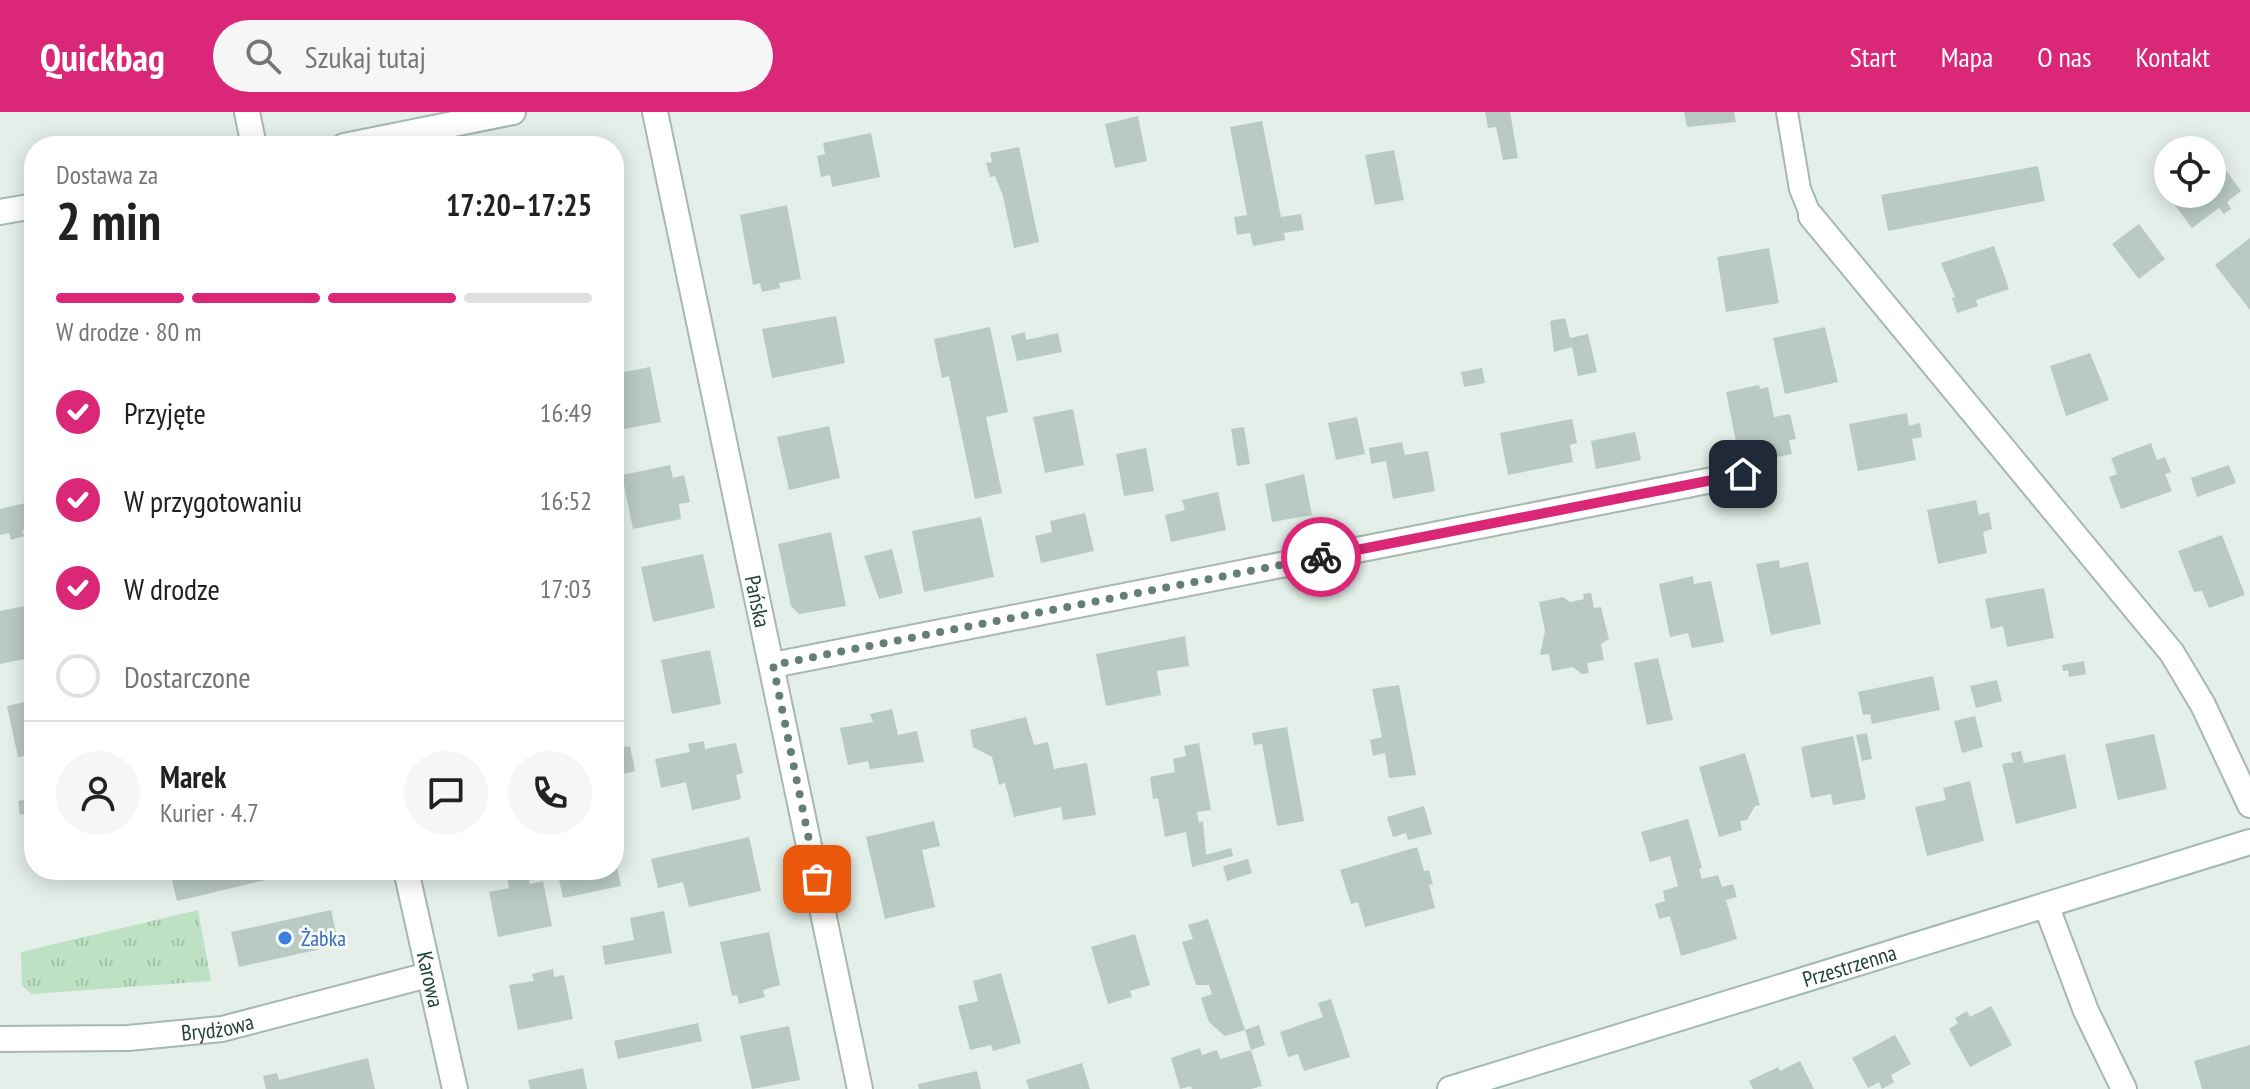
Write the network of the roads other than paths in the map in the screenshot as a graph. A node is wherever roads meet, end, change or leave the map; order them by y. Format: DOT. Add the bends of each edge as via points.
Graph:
graph roads {
  1 [pos="247,112"];
  2 [pos="513,112"];
  3 [pos="655,112"];
  4 [pos="1787,112"];
  5 [pos="252,136"];
  6 [pos="394,136"];
  7 [pos="24,208"];
  8 [pos="0,212"];
  9 [pos="1811,216"];
  10 [pos="1743,474"];
  11 [pos="773,665"];
  12 [pos="2250,805"];
  13 [pos="2250,842"];
  14 [pos="408,880"];
  15 [pos="2046,905"];
  16 [pos="428,975"];
  17 [pos="0,1039"];
  18 [pos="455,1089"];
  19 [pos="860,1089"];
  20 [pos="1450,1089"];
  21 [pos="2124,1089"];
  1 -- 5 [label="street"];
  2 -- 6 [label="street"];
  3 -- 11 [label="street, Pańska"];
  4 -- 9 [label="lane" via="1800,189"];
  7 -- 8 [label="street"];
  9 -- 12 [label="street" via="2172,653"];
  10 -- 11 [label="street"];
  11 -- 19 [label="street, Pańska"];
  13 -- 15 [label="street, Przestrzenna"];
  14 -- 16 [label="street, Karowa"];
  15 -- 20 [label="street, Przestrzenna"];
  15 -- 21 [label="street" via="2086,1011"];
  16 -- 17 [label="street, Brydżowa" via="222,1029 128,1038"];
  16 -- 18 [label="street, Karowa"];
}
